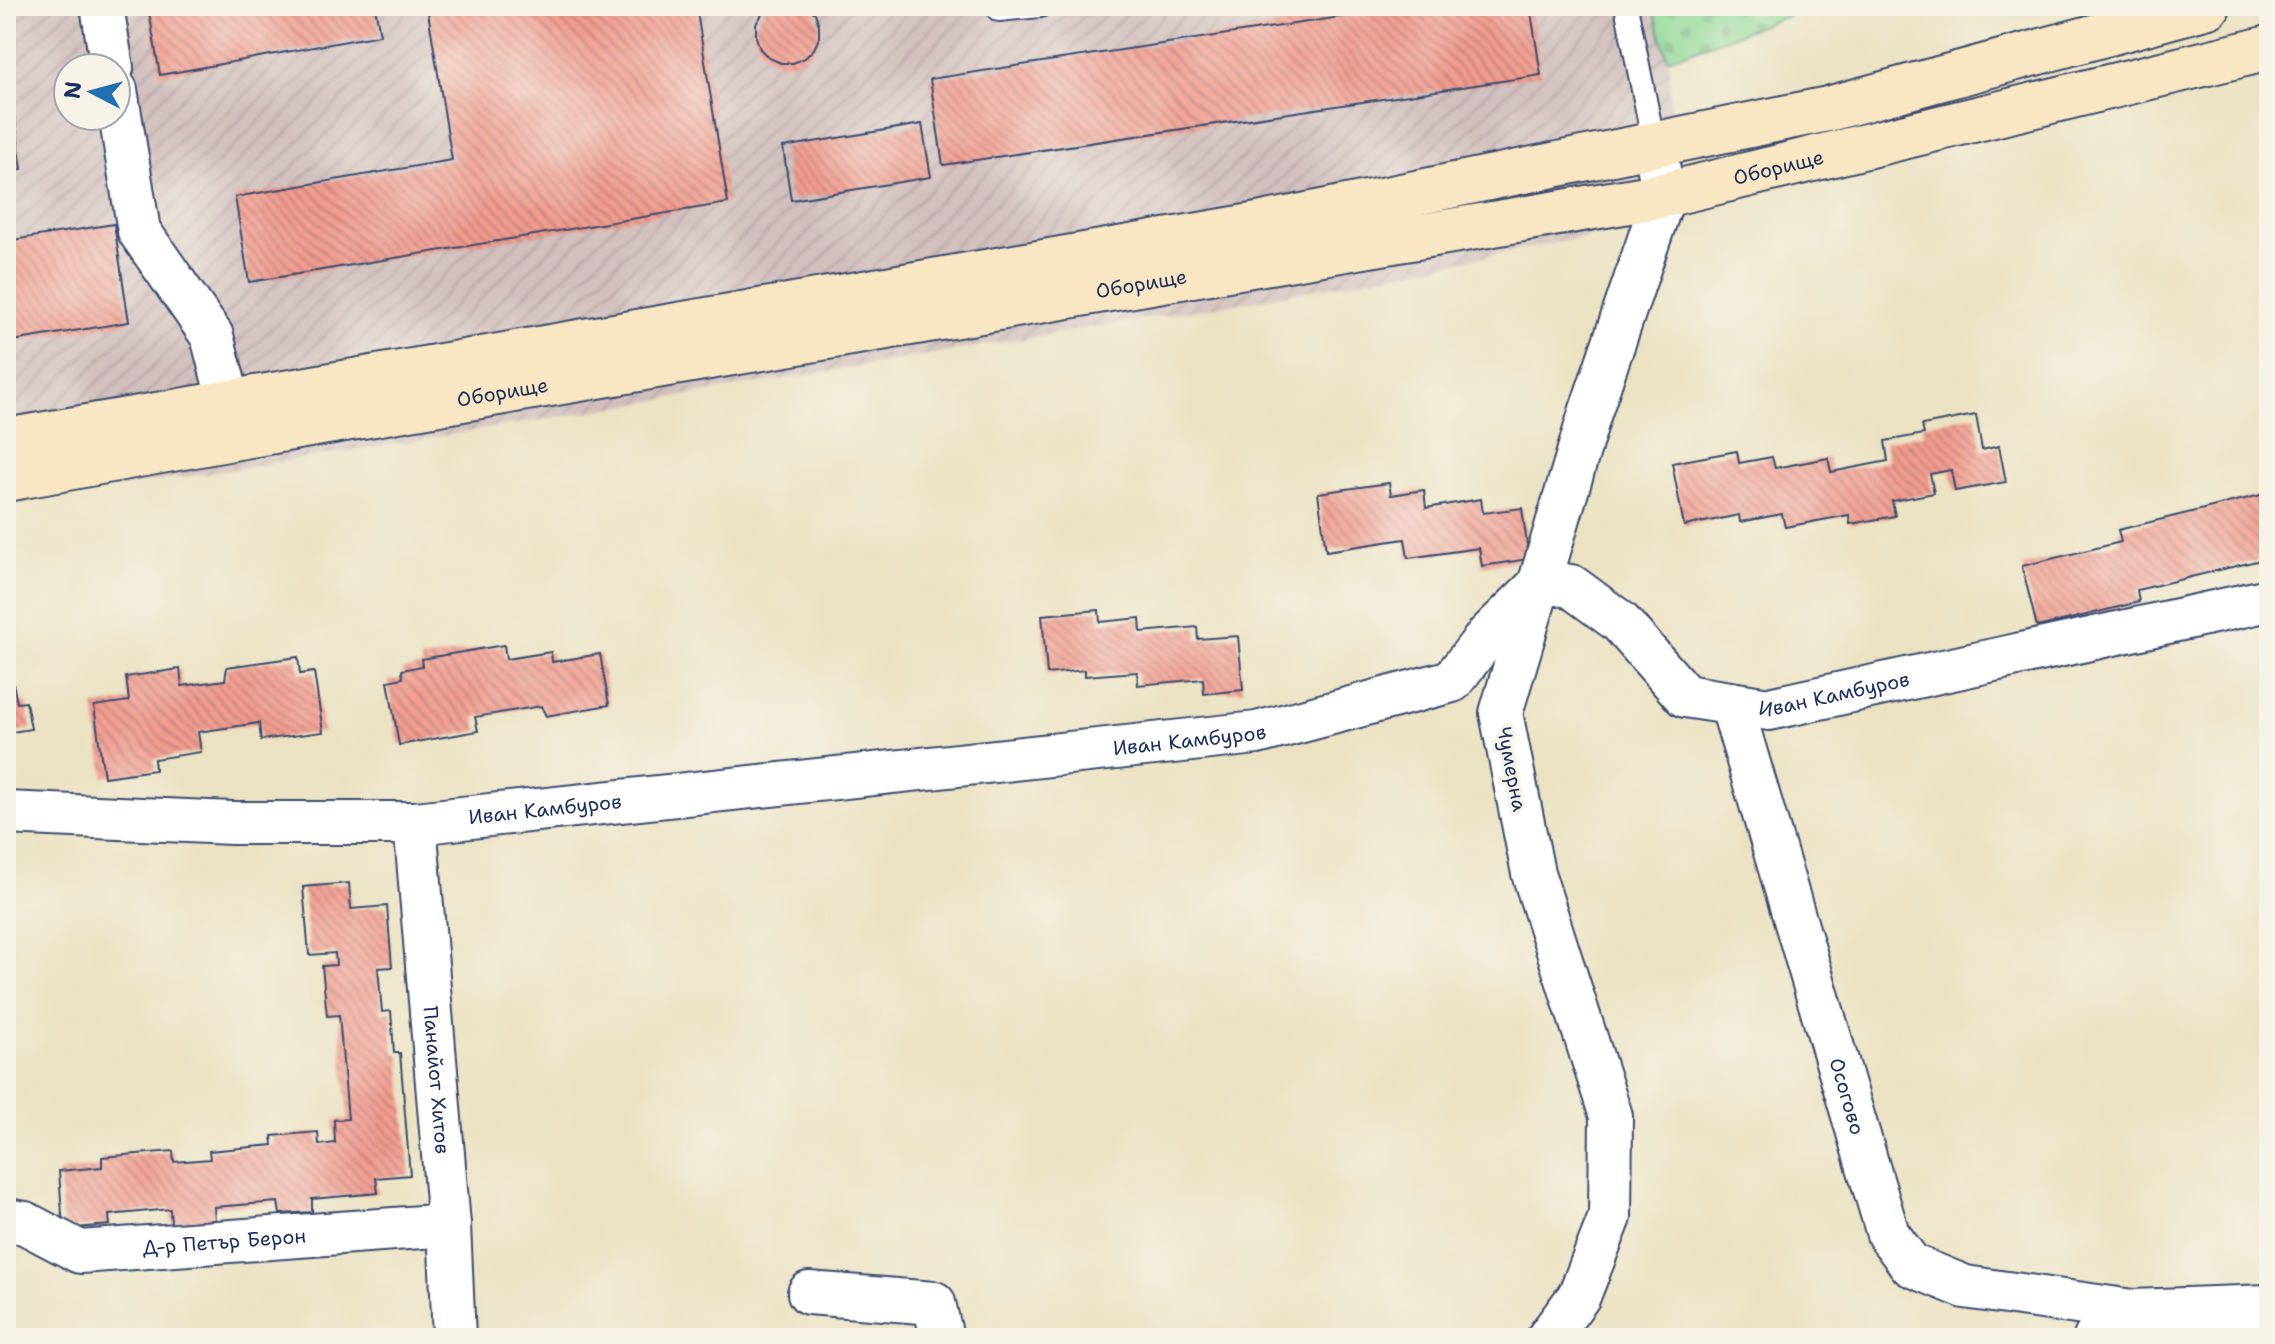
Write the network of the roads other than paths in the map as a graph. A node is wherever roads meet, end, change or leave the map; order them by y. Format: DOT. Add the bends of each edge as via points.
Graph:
graph roads {
  1 [pos="102,6"];
  2 [pos="1040,6"];
  3 [pos="1626,6"];
  4 [pos="2208,6"];
  5 [pos="999,10"];
  6 [pos="2269,48"];
  7 [pos="109,52"];
  8 [pos="123,132"];
  9 [pos="1654,144"];
  10 [pos="1664,195"];
  11 [pos="233,420"];
  12 [pos="6,441"];
  13 [pos="6,479"];
  14 [pos="1542,582"];
  15 [pos="2269,600"];
  16 [pos="1731,703"];
  17 [pos="6,813"];
  18 [pos="415,823"];
  19 [pos="6,1220"];
  20 [pos="449,1225"];
  21 [pos="809,1293"];
  22 [pos="2269,1306"];
  23 [pos="2132,1311"];
  24 [pos="454,1338"];
  25 [pos="942,1338"];
  26 [pos="1548,1338"];
  27 [pos="2095,1338"];
  1 -- 7 [label="street"];
  2 -- 5 [label="lane"];
  3 -- 9 [label="lane"];
  4 -- 9 [label="main road, Оборище" via="1828,109"];
  6 -- 10 [label="main road, Оборище"];
  8 -- 11 [label="street" via="139,231 212,336"];
  9 -- 10 [label="street"];
  9 -- 11 [label="main road, Оборище" via="1258,225"];
  10 -- 11 [label="main road, Оборище"];
  10 -- 14 [label="street, Чумерна" via="1590,413"];
  11 -- 12 [label="main road, Оборище"];
  11 -- 13 [label="main road, Оборище"];
  14 -- 16 [label="street, Иван Камбуров" via="1571,586 1620,622 1685,696"];
  14 -- 18 [label="street, Иван Камбуров" via="1487,636 1452,681 1257,733"];
  14 -- 26 [label="street, Чумерна" via="1501,713 1533,873 1611,1116 1610,1217 1579,1296"];
  15 -- 16 [label="street, Иван Камбуров" via="1769,709"];
  16 -- 23 [label="street, Осогово" via="1888,1234 1911,1265 1965,1287"];
  17 -- 18 [label="street, Иван Камбуров" via="232,823"];
  18 -- 20 [label="street, Панайот Хитов"];
  19 -- 20 [label="street, Д-р Петър Берон" via="25,1223 80,1252"];
  20 -- 24 [label="street, Панайот Хитов"];
  21 -- 25 [label="street" via="934,1303"];
  22 -- 23 [label="street, Осогово"];
  23 -- 27 [label="street"];
}
